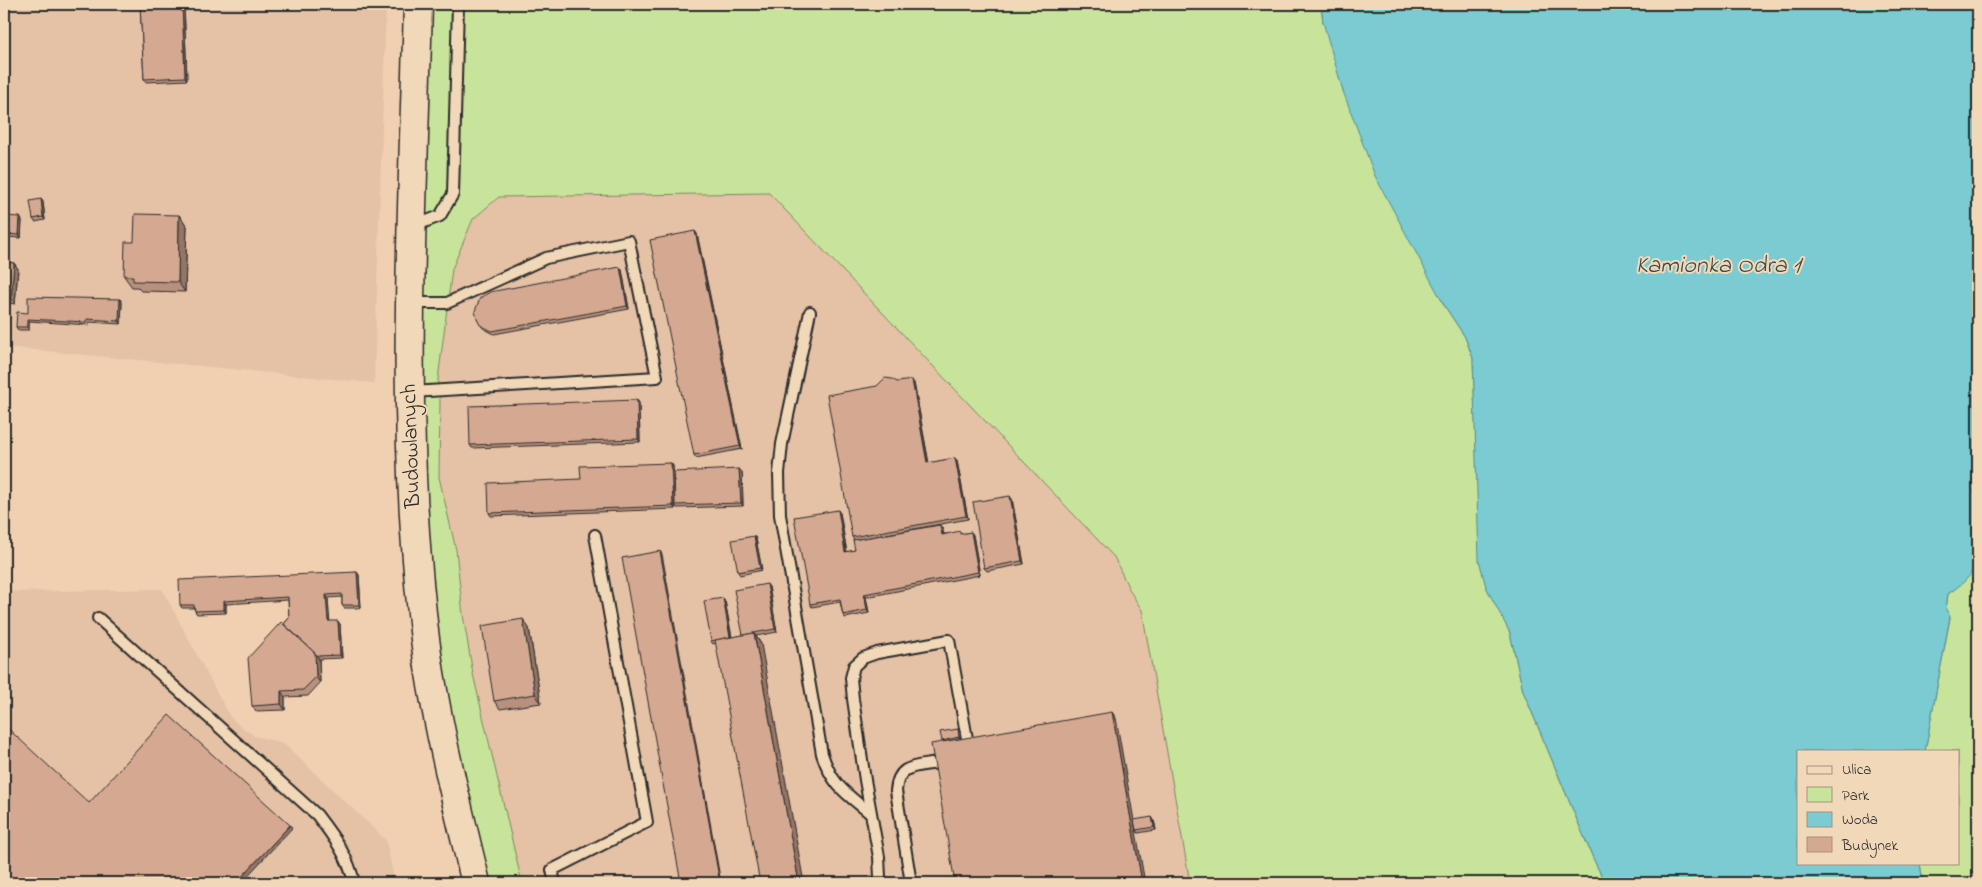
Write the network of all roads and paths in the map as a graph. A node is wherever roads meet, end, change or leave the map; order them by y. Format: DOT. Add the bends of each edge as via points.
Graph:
graph roads {
  1 [pos="418,4"];
  2 [pos="458,4"];
  3 [pos="413,227"];
  4 [pos="411,303"];
  5 [pos="810,312"];
  6 [pos="410,392"];
  7 [pos="595,535"];
  8 [pos="98,618"];
  9 [pos="968,744"];
  10 [pos="938,763"];
  11 [pos="871,814"];
  12 [pos="354,883"];
  13 [pos="476,883"];
  14 [pos="555,883"];
  15 [pos="878,883"];
  16 [pos="911,883"];
  1 -- 3 [label="main road, Budowlanych"];
  2 -- 3 [label="lane" via="454,194 440,216"];
  3 -- 4 [label="main road, Budowlanych"];
  4 -- 6 [label="main road, Budowlanych"];
  4 -- 6 [label="lane" via="447,303 546,258 629,241 657,376"];
  5 -- 11 [label="lane" via="782,444 780,515 822,754 837,786"];
  6 -- 13 [label="main road, Budowlanych" via="422,616 452,784"];
  7 -- 14 [label="lane" via="647,822 552,870"];
  8 -- 12 [label="lane" via="317,816 338,842 352,870"];
  9 -- 11 [label="lane" via="949,640 863,658 854,666 851,678"];
  10 -- 16 [label="lane" via="912,767 896,779"];
  11 -- 15 [label="lane" via="879,857"];
}
